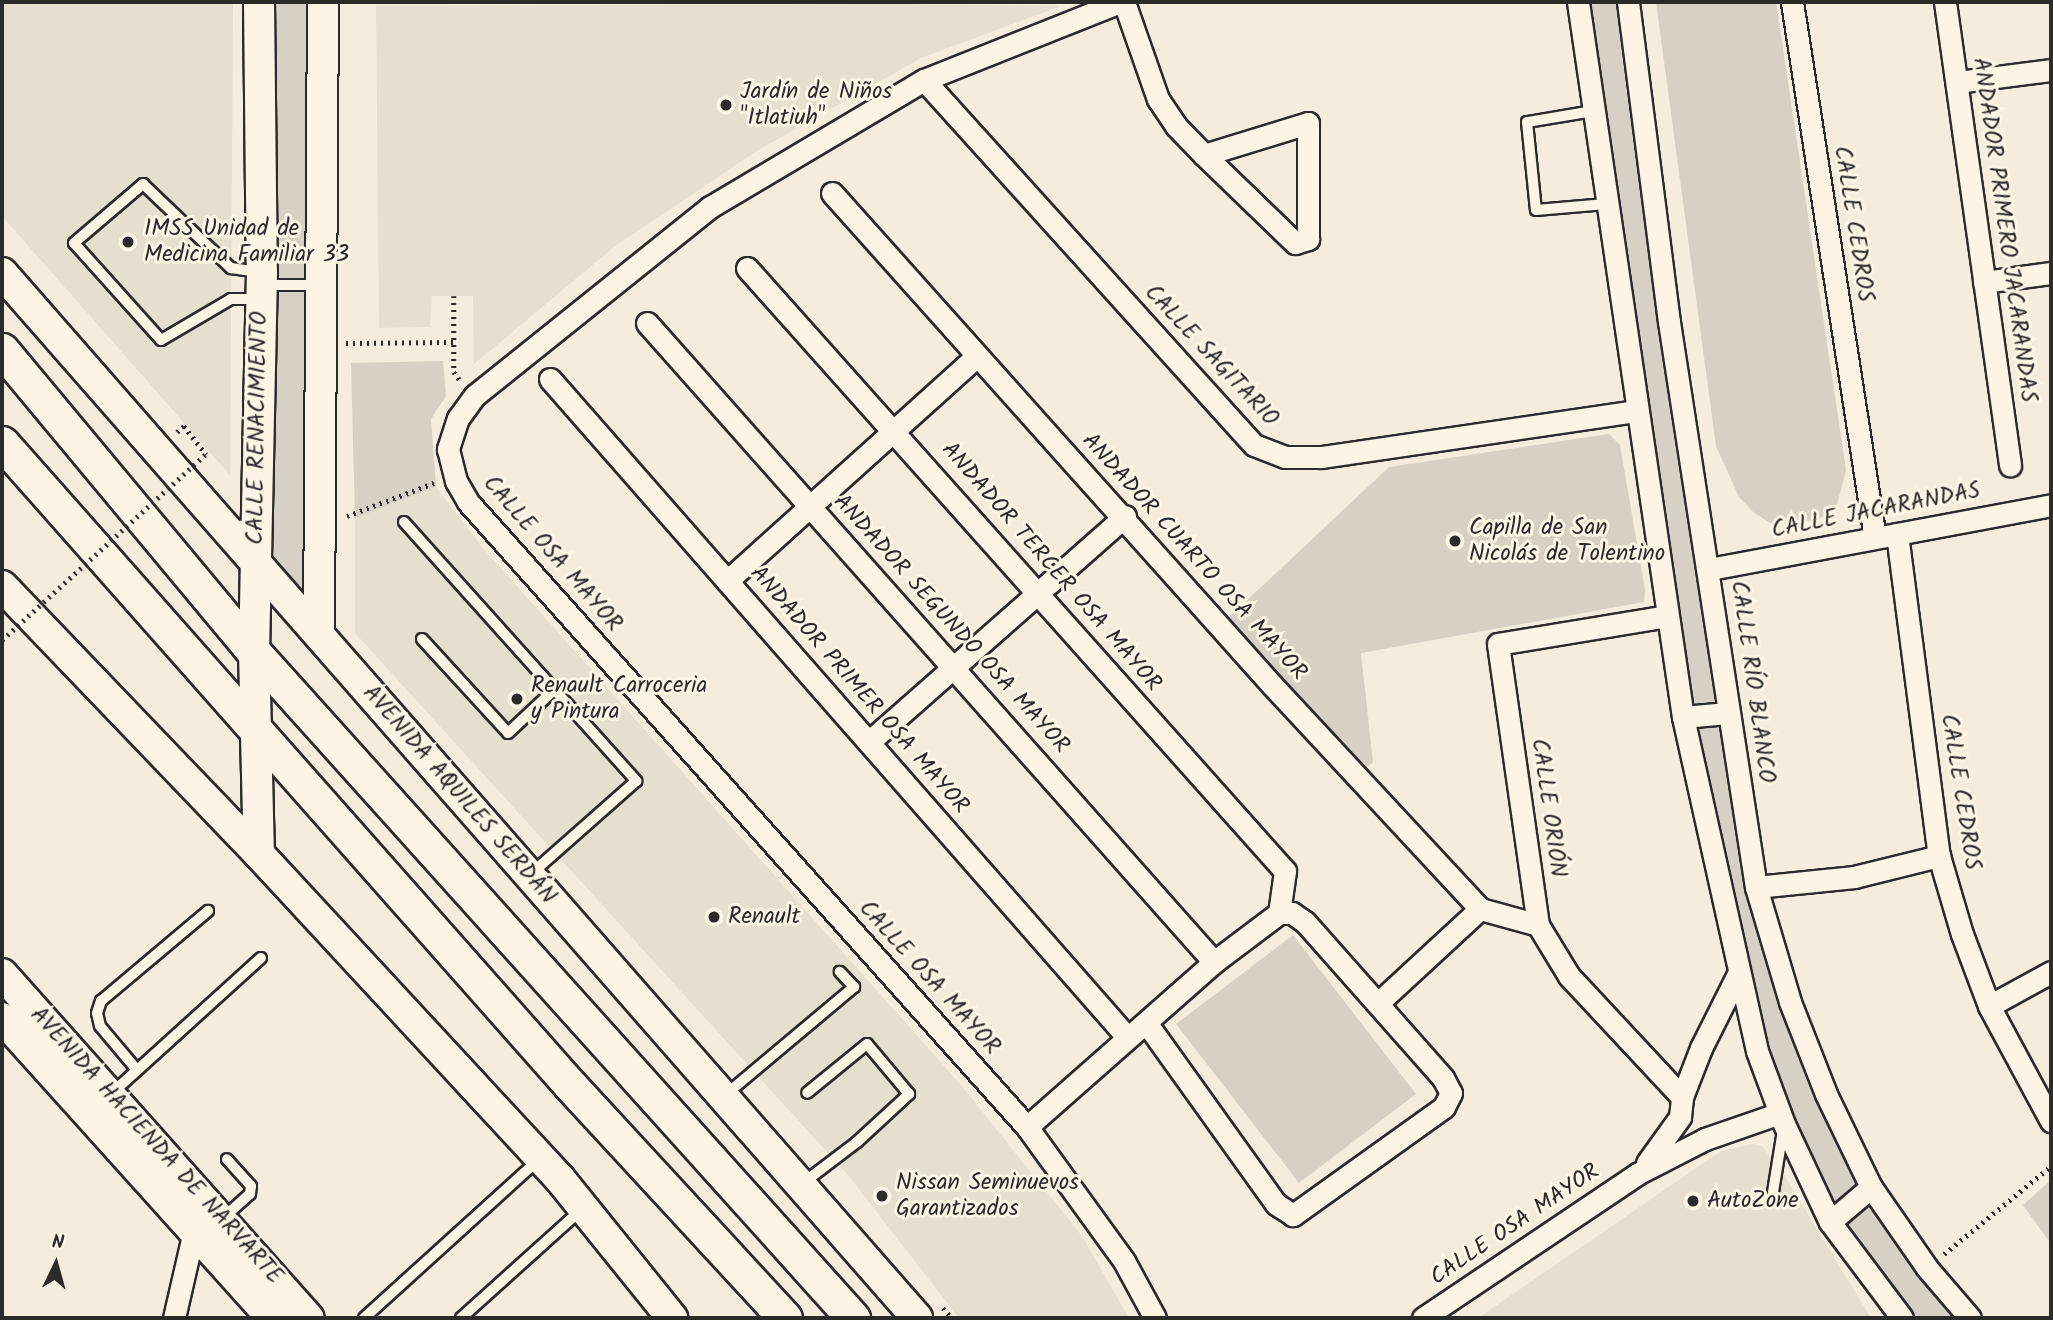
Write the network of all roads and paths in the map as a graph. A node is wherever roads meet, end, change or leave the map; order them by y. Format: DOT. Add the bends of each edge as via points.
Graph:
graph roads {
  1 [pos="259,2"];
  2 [pos="323,2"];
  3 [pos="1122,2"];
  4 [pos="1578,2"];
  5 [pos="1628,2"];
  6 [pos="1793,2"];
  7 [pos="1945,2"];
  8 [pos="2051,70"];
  9 [pos="924,80"];
  10 [pos="1957,82"];
  11 [pos="1593,111"];
  12 [pos="1204,155"];
  13 [pos="832,192"];
  14 [pos="1606,204"];
  15 [pos="747,268"];
  16 [pos="2,273"];
  17 [pos="2051,273"];
  18 [pos="1984,282"];
  19 [pos="261,285"];
  20 [pos="324,285"];
  21 [pos="454,296"];
  22 [pos="647,323"];
  23 [pos="453,342"];
  24 [pos="325,343"];
  25 [pos="2,350"];
  26 [pos="977,356"];
  27 [pos="550,379"];
  28 [pos="462,382"];
  29 [pos="1637,411"];
  30 [pos="184,426"];
  31 [pos="897,432"];
  32 [pos="2,443"];
  33 [pos="2010,465"];
  34 [pos="454,475"];
  35 [pos="811,505"];
  36 [pos="2051,505"];
  37 [pos="1125,516"];
  38 [pos="404,522"];
  39 [pos="321,526"];
  40 [pos="1886,536"];
  41 [pos="256,558"];
  42 [pos="1710,569"];
  43 [pos="727,581"];
  44 [pos="2,586"];
  45 [pos="1037,591"];
  46 [pos="1667,616"];
  47 [pos="319,634"];
  48 [pos="2,639"];
  49 [pos="422,639"];
  50 [pos="254,652"];
  51 [pos="954,667"];
  52 [pos="555,690"];
  53 [pos="1728,713"];
  54 [pos="1683,717"];
  55 [pos="255,731"];
  56 [pos="870,741"];
  57 [pos="259,854"];
  58 [pos="1939,856"];
  59 [pos="529,876"];
  60 [pos="1756,887"];
  61 [pos="1480,909"];
  62 [pos="208,911"];
  63 [pos="1279,913"];
  64 [pos="1538,925"];
  65 [pos="261,958"];
  66 [pos="1214,961"];
  67 [pos="840,972"];
  68 [pos="1739,972"];
  69 [pos="2051,972"];
  70 [pos="2,974"];
  71 [pos="1378,1003"];
  72 [pos="1989,1006"];
  73 [pos="2,1018"];
  74 [pos="1147,1024"];
  75 [pos="1127,1037"];
  76 [pos="137,1070"];
  77 [pos="807,1093"];
  78 [pos="110,1095"];
  79 [pos="1682,1097"];
  80 [pos="722,1098"];
  81 [pos="1782,1118"];
  82 [pos="2051,1121"];
  83 [pos="1027,1127"];
  84 [pos="541,1158"];
  85 [pos="227,1159"];
  86 [pos="2051,1166"];
  87 [pos="1637,1174"];
  88 [pos="798,1187"];
  89 [pos="1871,1187"];
  90 [pos="1773,1192"];
  91 [pos="583,1208"];
  92 [pos="221,1219"];
  93 [pos="1830,1222"];
  94 [pos="194,1231"];
  95 [pos="1927,1268"];
  96 [pos="930,1313"];
  97 [pos="174,1318"];
  98 [pos="272,1318"];
  99 [pos="309,1318"];
  100 [pos="364,1318"];
  101 [pos="461,1318"];
  102 [pos="672,1318"];
  103 [pos="785,1318"];
  104 [pos="853,1318"];
  105 [pos="952,1318"];
  106 [pos="1155,1318"];
  107 [pos="1423,1318"];
  108 [pos="1902,1318"];
  109 [pos="1970,1318"];
  1 -- 19 [label="street, CALLE RENACIMIENTO"];
  2 -- 20 [label="street"];
  3 -- 9 [label="street, CALLE OSA MAYOR"];
  3 -- 12 [label="street" via="1158,99"];
  4 -- 11 [label="street"];
  5 -- 42 [label="street, CALLE RÍO BLANCO" via="1669,321"];
  6 -- 40 [label="street, CALLE CEDROS"];
  7 -- 10 [label="street, ANDADOR PRIMERO JACARANDAS"];
  8 -- 10 [label="street"];
  9 -- 29 [label="street, CALLE SAGITARIO" via="1254,445 1285,457 1321,457"];
  9 -- 34 [label="street, CALLE OSA MAYOR" via="710,206 504,369 466,404 458,418 448,449"];
  10 -- 18 [label="street, ANDADOR PRIMERO JACARANDAS"];
  11 -- 14 [label="street"];
  11 -- 14 [label="lane" via="1527,122 1536,211"];
  12 -- 12 [label="street" via="1295,243 1303,245 1308,239 1308,123"];
  13 -- 26 [label="street, ANDADOR CUARTO OSA MAYOR"];
  14 -- 29 [label="street"];
  15 -- 31 [label="street, ANDADOR TERCER OSA MAYOR"];
  16 -- 41 [label="street, AVENIDA AQUILES SERDÁN"];
  17 -- 18 [label="street"];
  18 -- 33 [label="street, ANDADOR PRIMERO JACARANDAS"];
  19 -- 19 [label="lane" via="231,268 143,184 74,243 160,340"];
  19 -- 20 [label="lane"];
  19 -- 41 [label="street, CALLE RENACIMIENTO"];
  20 -- 24 [label="street"];
  21 -- 23 [label="path"];
  22 -- 35 [label="street, ANDADOR SEGUNDO OSA MAYOR"];
  23 -- 24 [label="path"];
  23 -- 28 [label="path" via="454,372"];
  24 -- 39 [label="street"];
  25 -- 50 [label="main road"];
  26 -- 31 [label="street"];
  26 -- 37 [label="street, ANDADOR CUARTO OSA MAYOR"];
  27 -- 43 [label="street, ANDADOR PRIMER OSA MAYOR"];
  29 -- 46 [label="street"];
  30 -- 48 [label="path, bridge" via="206,454"];
  31 -- 35 [label="street"];
  31 -- 45 [label="street, ANDADOR TERCER OSA MAYOR"];
  32 -- 55 [label="main road"];
  34 -- 39 [label="path"];
  34 -- 83 [label="street, CALLE OSA MAYOR" via="468,502"];
  35 -- 43 [label="street"];
  35 -- 51 [label="street, ANDADOR SEGUNDO OSA MAYOR"];
  36 -- 40 [label="street, CALLE JACARANDAS"];
  37 -- 45 [label="street"];
  37 -- 61 [label="street, ANDADOR CUARTO OSA MAYOR" via="1273,686"];
  38 -- 52 [label="lane"];
  39 -- 47 [label="street"];
  40 -- 42 [label="street, CALLE JACARANDAS"];
  40 -- 58 [label="street, CALLE CEDROS"];
  41 -- 47 [label="street, AVENIDA AQUILES SERDÁN"];
  41 -- 50 [label="street, CALLE RENACIMIENTO"];
  42 -- 53 [label="street, CALLE RÍO BLANCO"];
  43 -- 56 [label="street, ANDADOR PRIMER OSA MAYOR"];
  44 -- 57 [label="street"];
  45 -- 51 [label="street"];
  45 -- 63 [label="street, ANDADOR TERCER OSA MAYOR" via="1284,871"];
  46 -- 54 [label="street"];
  46 -- 64 [label="street, CALLE ORIÓN" via="1498,644"];
  47 -- 59 [label="street, AVENIDA AQUILES SERDÁN"];
  49 -- 52 [label="lane" via="508,733"];
  50 -- 55 [label="street, CALLE RENACIMIENTO"];
  50 -- 104 [label="main road"];
  51 -- 56 [label="street"];
  51 -- 66 [label="street, ANDADOR SEGUNDO OSA MAYOR"];
  52 -- 59 [label="lane" via="636,781"];
  53 -- 54 [label="street"];
  53 -- 60 [label="street, CALLE RÍO BLANCO"];
  54 -- 68 [label="street"];
  55 -- 57 [label="street, CALLE RENACIMIENTO"];
  55 -- 103 [label="main road"];
  56 -- 75 [label="street, ANDADOR PRIMER OSA MAYOR"];
  57 -- 84 [label="street"];
  58 -- 60 [label="street" via="1854,877"];
  58 -- 72 [label="street, CALLE CEDROS"];
  59 -- 80 [label="street, AVENIDA AQUILES SERDÁN"];
  60 -- 89 [label="street, CALLE RÍO BLANCO" via="1790,1002 1826,1094"];
  61 -- 64 [label="street"];
  61 -- 71 [label="street"];
  62 -- 76 [label="lane" via="101,1001 97,1013 100,1026"];
  63 -- 66 [label="street"];
  63 -- 71 [label="street" via="1292,913 1306,922"];
  64 -- 79 [label="street, CALLE ORIÓN" via="1569,976"];
  65 -- 76 [label="lane"];
  66 -- 74 [label="street"];
  67 -- 80 [label="lane" via="854,987"];
  68 -- 79 [label="street, CALLE OSA MAYOR"];
  68 -- 81 [label="street" via="1757,1051"];
  69 -- 72 [label="street"];
  70 -- 78 [label="street, AVENIDA HACIENDA DE NARVARTE"];
  71 -- 74 [label="street" via="1451,1093 1444,1107 1293,1214 1276,1204"];
  72 -- 82 [label="street, CALLE CEDROS"];
  73 -- 94 [label="street, AVENIDA HACIENDA DE NARVARTE"];
  74 -- 75 [label="street"];
  75 -- 83 [label="street"];
  76 -- 78 [label="lane"];
  77 -- 88 [label="lane" via="867,1044 909,1094 858,1142"];
  78 -- 92 [label="street, AVENIDA HACIENDA DE NARVARTE"];
  79 -- 87 [label="street, CALLE OSA MAYOR" via="1680,1117"];
  80 -- 88 [label="street, AVENIDA AQUILES SERDÁN"];
  81 -- 87 [label="street, CALLE OSA MAYOR" via="1705,1139"];
  81 -- 90 [label="lane"];
  81 -- 93 [label="street"];
  83 -- 106 [label="street, CALLE OSA MAYOR" via="1124,1261"];
  84 -- 91 [label="street"];
  84 -- 100 [label="lane"];
  85 -- 92 [label="lane" via="251,1186 250,1194"];
  86 -- 95 [label="path"];
  87 -- 107 [label="street, CALLE OSA MAYOR"];
  88 -- 96 [label="street, AVENIDA AQUILES SERDÁN"];
  89 -- 93 [label="street"];
  89 -- 95 [label="street, CALLE RÍO BLANCO"];
  91 -- 101 [label="lane"];
  91 -- 102 [label="street"];
  92 -- 99 [label="street, AVENIDA HACIENDA DE NARVARTE"];
  93 -- 108 [label="street"];
  94 -- 97 [label="street"];
  94 -- 98 [label="street, AVENIDA HACIENDA DE NARVARTE"];
  95 -- 109 [label="street, CALLE RÍO BLANCO"];
  96 -- 105 [label="path"];
}
